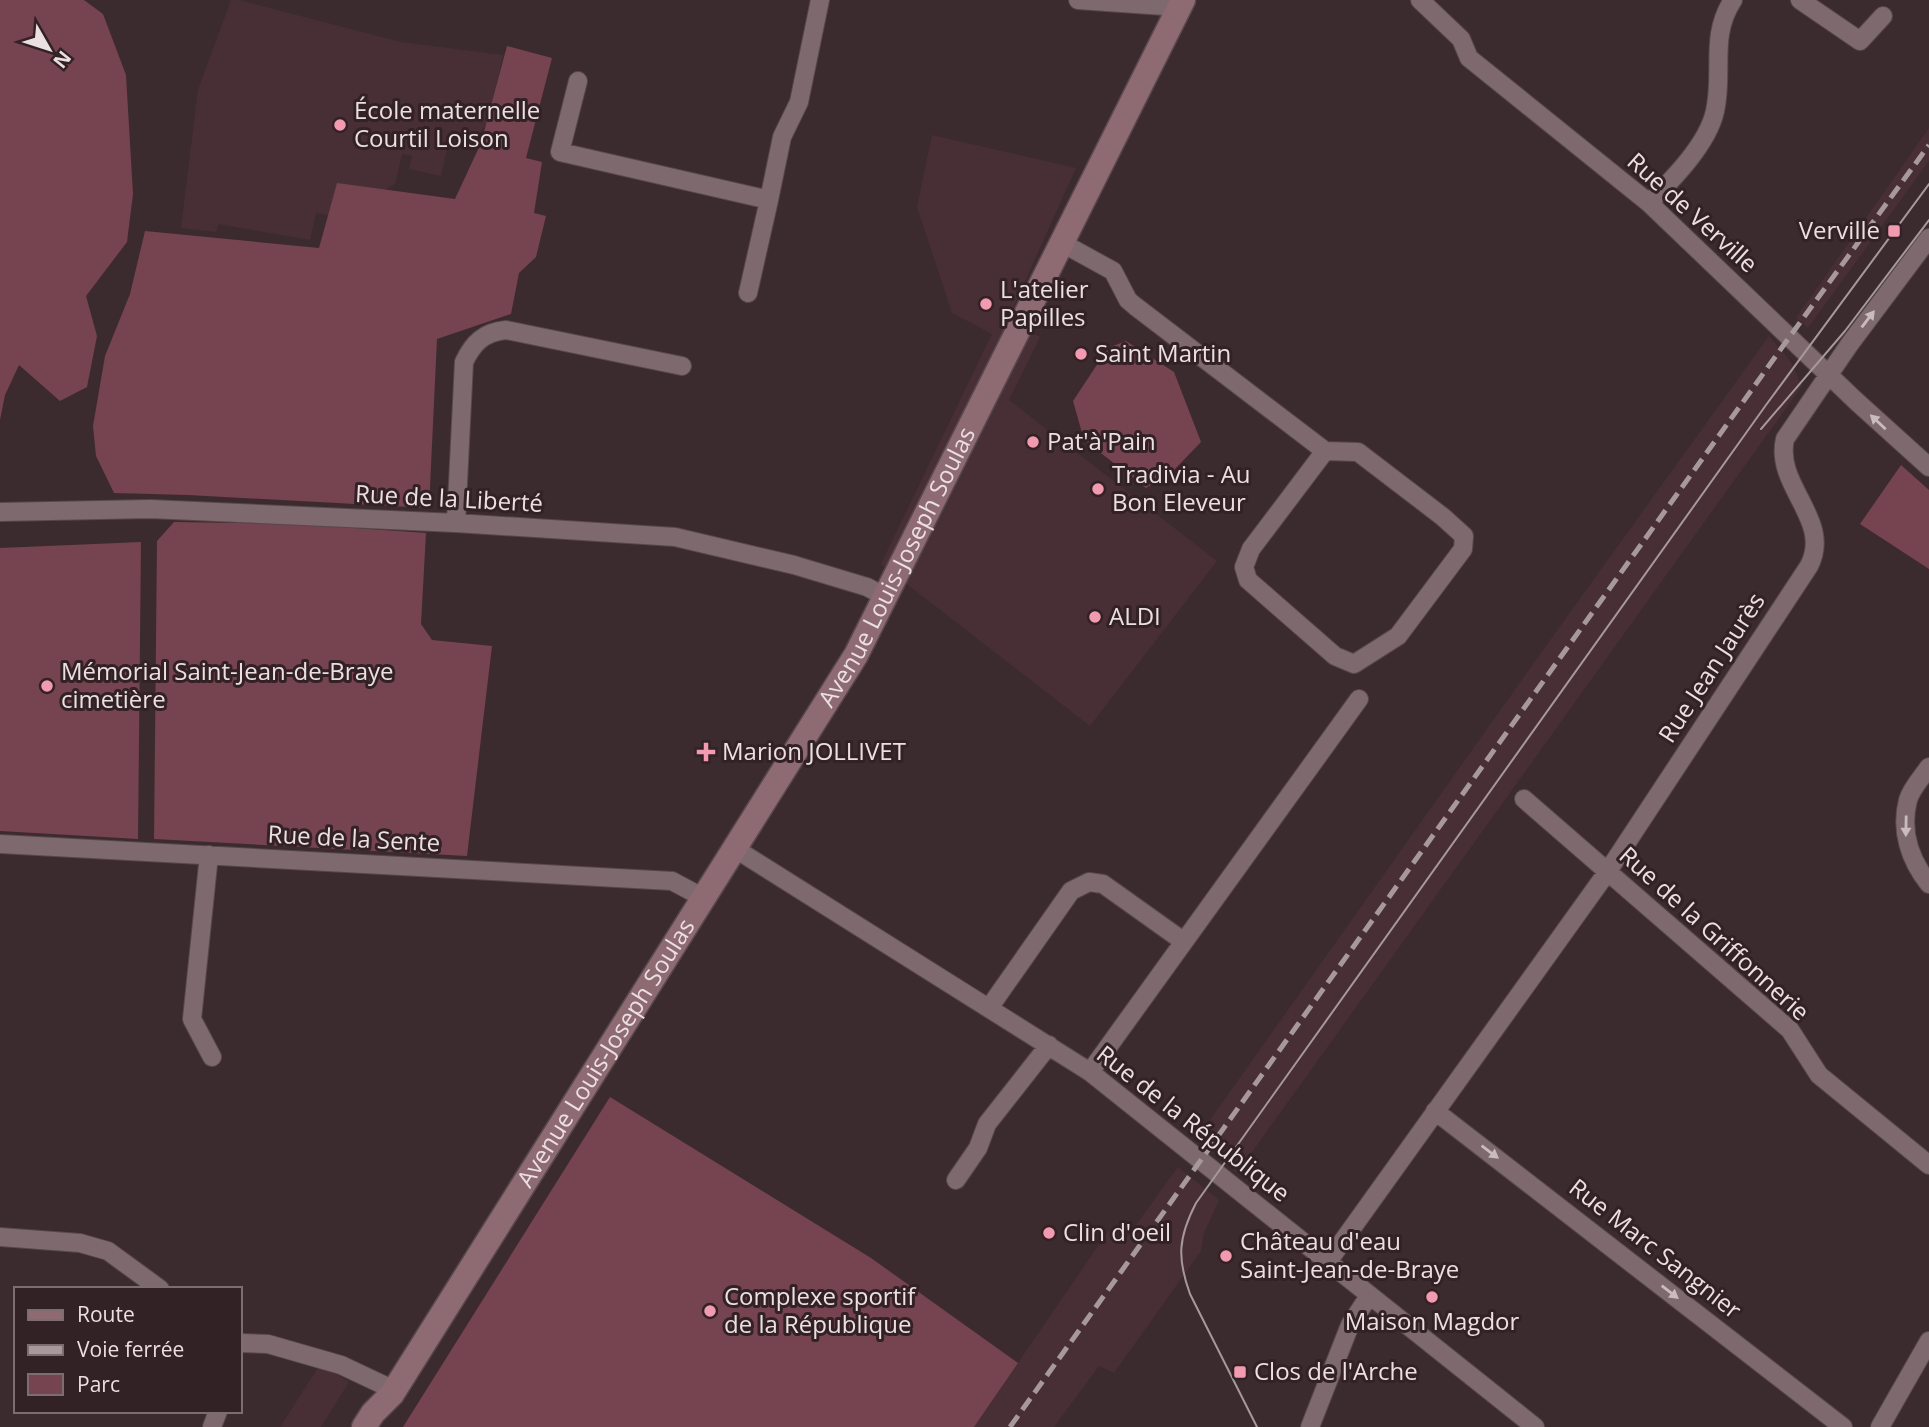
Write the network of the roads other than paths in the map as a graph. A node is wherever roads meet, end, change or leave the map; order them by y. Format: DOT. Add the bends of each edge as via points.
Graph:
graph roads {
  1 [pos="820,0"];
  2 [pos="1078,0"];
  3 [pos="1420,0"];
  4 [pos="1733,0"];
  5 [pos="1800,0"];
  6 [pos="1181,4"];
  7 [pos="1883,16"];
  8 [pos="578,81"];
  9 [pos="769,200"];
  10 [pos="1648,203"];
  11 [pos="1929,237"];
  12 [pos="1062,243"];
  13 [pos="748,293"];
  14 [pos="681,366"];
  15 [pos="1828,374"];
  16 [pos="1325,451"];
  17 [pos="1929,467"];
  18 [pos="0,512"];
  19 [pos="456,523"];
  20 [pos="887,597"];
  21 [pos="1359,699"];
  22 [pos="1929,767"];
  23 [pos="1524,799"];
  24 [pos="0,844"];
  25 [pos="733,848"];
  26 [pos="209,855"];
  27 [pos="1608,871"];
  28 [pos="1929,884"];
  29 [pos="702,897"];
  30 [pos="1184,941"];
  31 [pos="989,1008"];
  32 [pos="1049,1045"];
  33 [pos="212,1058"];
  34 [pos="1090,1072"];
  35 [pos="1435,1111"];
  36 [pos="1929,1165"];
  37 [pos="957,1180"];
  38 [pos="0,1237"];
  39 [pos="1327,1263"];
  40 [pos="157,1287"];
  41 [pos="1369,1296"];
  42 [pos="1929,1341"];
  43 [pos="242,1348"];
  44 [pos="393,1392"];
  45 [pos="364,1427"];
  46 [pos="381,1427"];
  47 [pos="1310,1427"];
  48 [pos="1535,1427"];
  49 [pos="1843,1427"];
  50 [pos="1880,1427"];
  1 -- 9 [label="street" via="799,102 782,136"];
  2 -- 6 [label="street"];
  3 -- 10 [label="street, Rue de Verville" via="1461,39 1469,58"];
  4 -- 10 [label="street" via="1720,32 1715,112 1679,171"];
  5 -- 7 [label="street" via="1860,41"];
  6 -- 12 [label="main road, Avenue Louis-Joseph Soulas"];
  8 -- 9 [label="street" via="560,152"];
  9 -- 13 [label="street"];
  10 -- 15 [label="street, Rue de Verville"];
  15 -- 11 [label="street, Rue Jean Jaurès, one-way"];
  12 -- 16 [label="street" via="1113,271 1135,306"];
  12 -- 20 [label="main road, Avenue Louis-Joseph Soulas"];
  14 -- 19 [label="street" via="506,330 485,335 471,347 464,362"];
  17 -- 15 [label="street, Rue de Verville, one-way"];
  15 -- 27 [label="street, Rue Jean Jaurès" via="1789,431 1782,450 1786,474 1814,530 1815,555"];
  16 -- 16 [label="street" via="1358,452 1464,536 1463,549 1398,636 1354,664 1335,656 1248,580 1244,567 1251,549"];
  18 -- 19 [label="street, Rue de la Liberté" via="150,509"];
  19 -- 20 [label="street, Rue de la Liberté" via="675,537 794,565"];
  20 -- 25 [label="main road, Avenue Louis-Joseph Soulas" via="849,666"];
  21 -- 30 [label="street"];
  22 -- 28 [label="street, one-way" via="1908,798 1904,832 1916,867"];
  23 -- 27 [label="street, Rue de la Griffonnerie"];
  24 -- 26 [label="street, Rue de la Sente"];
  25 -- 29 [label="main road, Avenue Louis-Joseph Soulas"];
  25 -- 31 [label="street, Rue de la République"];
  26 -- 29 [label="street, Rue de la Sente" via="672,881"];
  26 -- 33 [label="street" via="192,1019"];
  27 -- 35 [label="street, Rue Jean Jaurès"];
  27 -- 36 [label="street, Rue de la Griffonnerie" via="1790,1030 1819,1075"];
  29 -- 44 [label="main road, Avenue Louis-Joseph Soulas"];
  30 -- 31 [label="street" via="1103,884 1089,882 1071,891"];
  30 -- 34 [label="street"];
  31 -- 32 [label="street, Rue de la République"];
  32 -- 34 [label="street, Rue de la République"];
  32 -- 37 [label="street" via="988,1124"];
  34 -- 39 [label="street, Rue de la République"];
  35 -- 39 [label="street, Rue Jean Jaurès"];
  35 -- 49 [label="street, Rue Marc Sangnier, one-way"];
  38 -- 40 [label="street" via="80,1243 108,1251"];
  39 -- 41 [label="street, Rue de la République"];
  41 -- 47 [label="street" via="1350,1325"];
  41 -- 48 [label="street, Rue de la République"];
  42 -- 50 [label="street"];
  43 -- 44 [label="street" via="268,1344 341,1365"];
  44 -- 45 [label="main road"];
  44 -- 46 [label="main road"];
}
